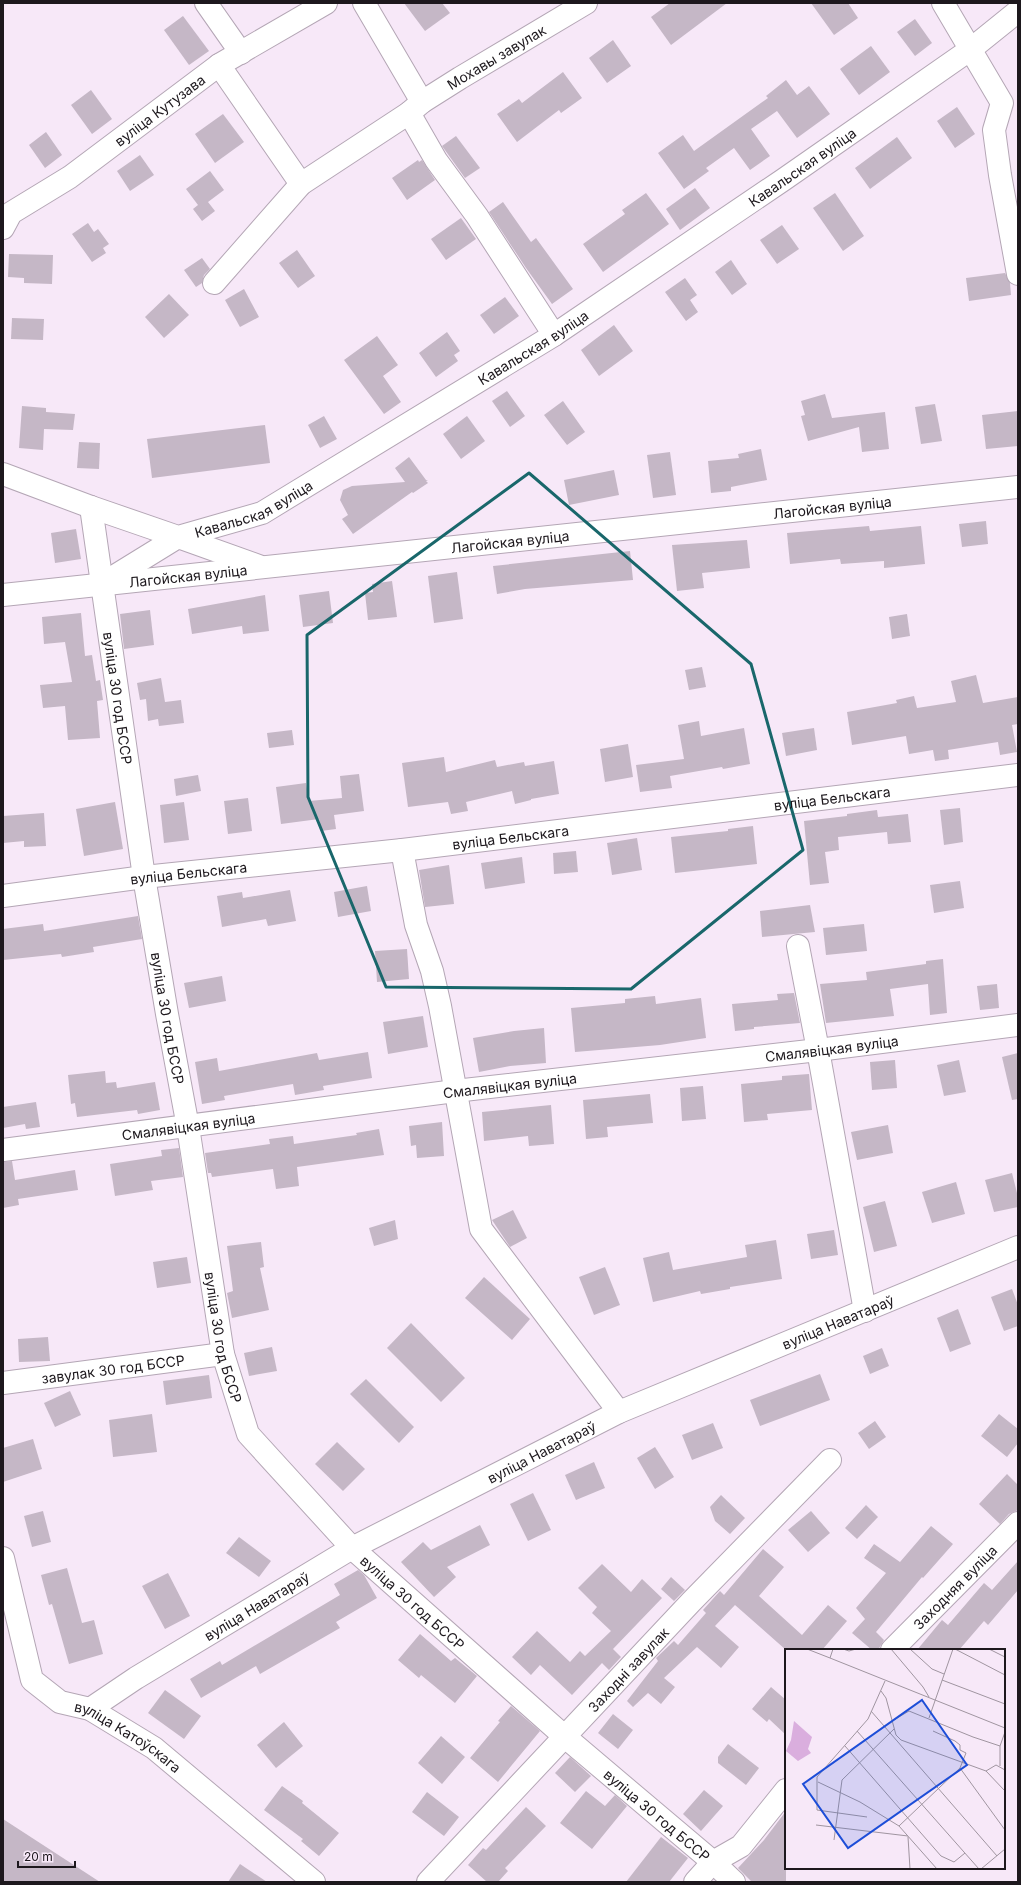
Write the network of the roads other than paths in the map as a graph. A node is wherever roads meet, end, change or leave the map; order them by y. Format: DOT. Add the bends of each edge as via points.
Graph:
graph roads {
  1 [pos="206,3"];
  2 [pos="326,3"];
  3 [pos="364,3"];
  4 [pos="586,3"];
  5 [pos="943,3"];
  6 [pos="1018,11"];
  7 [pos="971,49"];
  8 [pos="241,53"];
  9 [pos="219,65"];
  10 [pos="1010,103"];
  11 [pos="416,108"];
  12 [pos="301,184"];
  13 [pos="3,228"];
  14 [pos="1018,274"];
  15 [pos="214,283"];
  16 [pos="554,335"];
  17 [pos="3,474"];
  18 [pos="1018,487"];
  19 [pos="91,507"];
  20 [pos="178,537"];
  21 [pos="265,568"];
  22 [pos="101,585"];
  23 [pos="3,595"];
  24 [pos="1018,775"];
  25 [pos="402,850"];
  26 [pos="144,877"];
  27 [pos="3,896"];
  28 [pos="798,946"];
  29 [pos="1018,1025"];
  30 [pos="818,1050"];
  31 [pos="455,1091"];
  32 [pos="188,1126"];
  33 [pos="3,1150"];
  34 [pos="1018,1247"];
  35 [pos="865,1311"];
  36 [pos="224,1354"];
  37 [pos="3,1382"];
  38 [pos="619,1412"];
  39 [pos="830,1460"];
  40 [pos="1018,1523"];
  41 [pos="352,1548"];
  42 [pos="3,1558"];
  43 [pos="893,1649"];
  44 [pos="90,1708"];
  45 [pos="564,1736"];
  46 [pos="785,1791"];
  47 [pos="713,1862"];
  48 [pos="314,1882"];
  49 [pos="428,1882"];
  50 [pos="695,1882"];
  51 [pos="734,1882"];
  1 -- 8 [label="street"];
  2 -- 8 [label="street, вуліца Кутузава"];
  3 -- 11 [label="street"];
  4 -- 11 [label="street, Мохавы завулак"];
  5 -- 7 [label="street"];
  6 -- 7 [label="street, Кавальская вуліца"];
  7 -- 10 [label="street"];
  7 -- 16 [label="street, Кавальская вуліца"];
  8 -- 9 [label="street, вуліца Кутузава"];
  9 -- 12 [label="street"];
  9 -- 13 [label="street, вуліца Кутузава" via="70,177 11,214"];
  10 -- 14 [label="street" via="994,130"];
  11 -- 12 [label="street, Мохавы завулак"];
  11 -- 16 [label="street" via="436,160 477,216"];
  12 -- 15 [label="street, Мохавы завулак"];
  16 -- 20 [label="street, Кавальская вуліца" via="262,513"];
  17 -- 19 [label="street, Кавальская вуліца"];
  18 -- 21 [label="street, Лагойская вуліца"];
  19 -- 20 [label="street, Кавальская вуліца"];
  19 -- 22 [label="street, вуліца 30 год БССР"];
  20 -- 21 [label="street"];
  20 -- 22 [label="street"];
  21 -- 22 [label="street, Лагойская вуліца"];
  22 -- 23 [label="street, Лагойская вуліца"];
  22 -- 26 [label="street, вуліца 30 год БССР"];
  24 -- 25 [label="street, вуліца Бельскага"];
  25 -- 26 [label="street, вуліца Бельскага"];
  25 -- 31 [label="street" via="416,925 432,971 440,1006"];
  26 -- 27 [label="street, вуліца Бельскага"];
  26 -- 32 [label="street, вуліца 30 год БССР"];
  28 -- 30 [label="street"];
  29 -- 30 [label="street, Смалявіцкая вуліца"];
  30 -- 31 [label="street, Смалявіцкая вуліца"];
  30 -- 35 [label="street"];
  31 -- 32 [label="street, Смалявіцкая вуліца"];
  31 -- 38 [label="street" via="481,1229"];
  32 -- 33 [label="street, Смалявіцкая вуліца"];
  32 -- 36 [label="street, вуліца 30 год БССР"];
  34 -- 35 [label="street, вуліца Наватараў"];
  35 -- 38 [label="street, вуліца Наватараў"];
  36 -- 37 [label="street, завулак 30 год БССР"];
  36 -- 41 [label="street, вуліца 30 год БССР" via="248,1434"];
  38 -- 41 [label="street, вуліца Наватараў"];
  39 -- 45 [label="street, Заходні завулак"];
  40 -- 43 [label="street, Заходняя вуліца"];
  41 -- 44 [label="street, вуліца Наватараў"];
  41 -- 45 [label="street, вуліца 30 год БССР"];
  42 -- 44 [label="street, вуліца Катоўскага" via="32,1680 60,1702"];
  44 -- 48 [label="street, вуліца Катоўскага" via="154,1748"];
  45 -- 47 [label="street, вуліца 30 год БССР"];
  45 -- 49 [label="street, Заходні завулак"];
  46 -- 47 [label="street" via="740,1846"];
  47 -- 50 [label="street"];
  47 -- 51 [label="street, вуліца 30 год БССР"];
}
